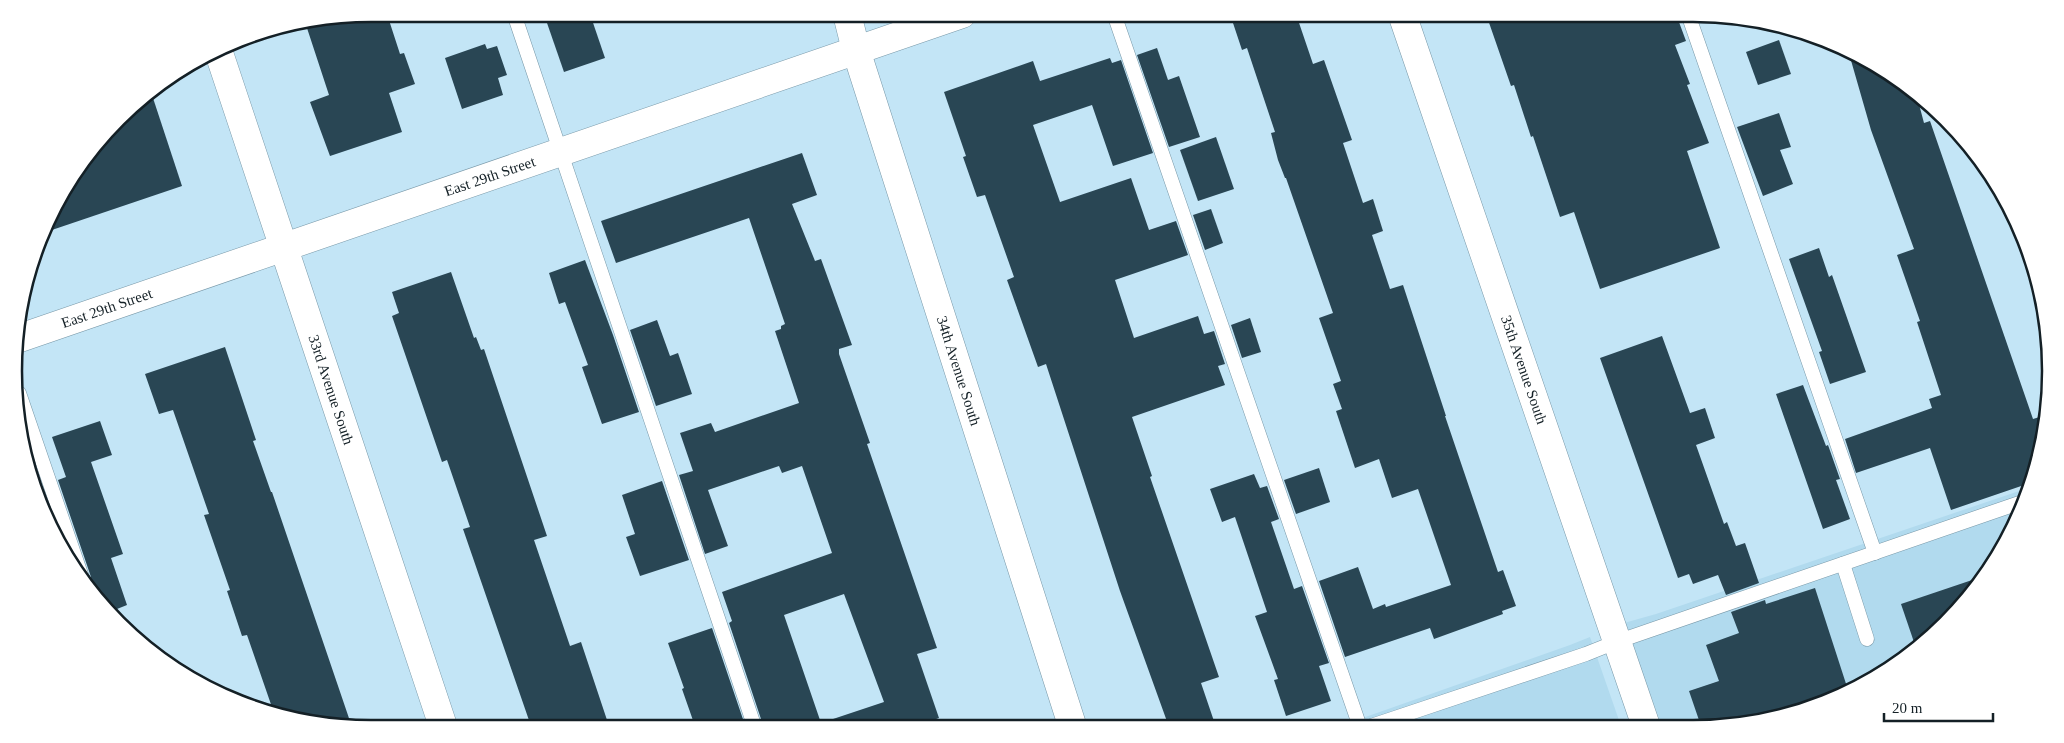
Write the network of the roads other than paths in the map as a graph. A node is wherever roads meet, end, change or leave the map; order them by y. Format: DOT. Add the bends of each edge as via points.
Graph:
graph roads {
  1 [pos="517,22"];
  2 [pos="849,22"];
  3 [pos="938,22"];
  4 [pos="1117,22"];
  5 [pos="1405,22"];
  6 [pos="1691,22"];
  7 [pos="856,50"];
  8 [pos="220,57"];
  9 [pos="561,152"];
  10 [pos="284,247"];
  11 [pos="24,337"];
  12 [pos="24,408"];
  13 [pos="2015,504"];
  14 [pos="1875,553"];
  15 [pos="74,554"];
  16 [pos="1843,564"];
  17 [pos="1867,639"];
  18 [pos="1616,642"];
  19 [pos="441,720"];
  20 [pos="752,720"];
  21 [pos="1070,720"];
  22 [pos="1358,720"];
  23 [pos="1389,720"];
  24 [pos="1644,720"];
  1 -- 9 [label="lane"];
  2 -- 7 [label="street, 34th Avenue South"];
  3 -- 7 [label="street, East 29th Street"];
  4 -- 22 [label="lane"];
  5 -- 18 [label="street, 35th Avenue South"];
  6 -- 14 [label="lane"];
  7 -- 9 [label="street, East 29th Street"];
  7 -- 21 [label="street, 34th Avenue South"];
  8 -- 10 [label="street, 33rd Avenue South"];
  9 -- 10 [label="street, East 29th Street"];
  9 -- 20 [label="lane"];
  10 -- 11 [label="street, East 29th Street"];
  10 -- 19 [label="street, 33rd Avenue South"];
  12 -- 15 [label="lane"];
  13 -- 14 [label="lane"];
  14 -- 16 [label="lane"];
  16 -- 17 [label="lane"];
  16 -- 18 [label="lane"];
  18 -- 23 [label="lane"];
  18 -- 24 [label="street, 35th Avenue South"];
}
